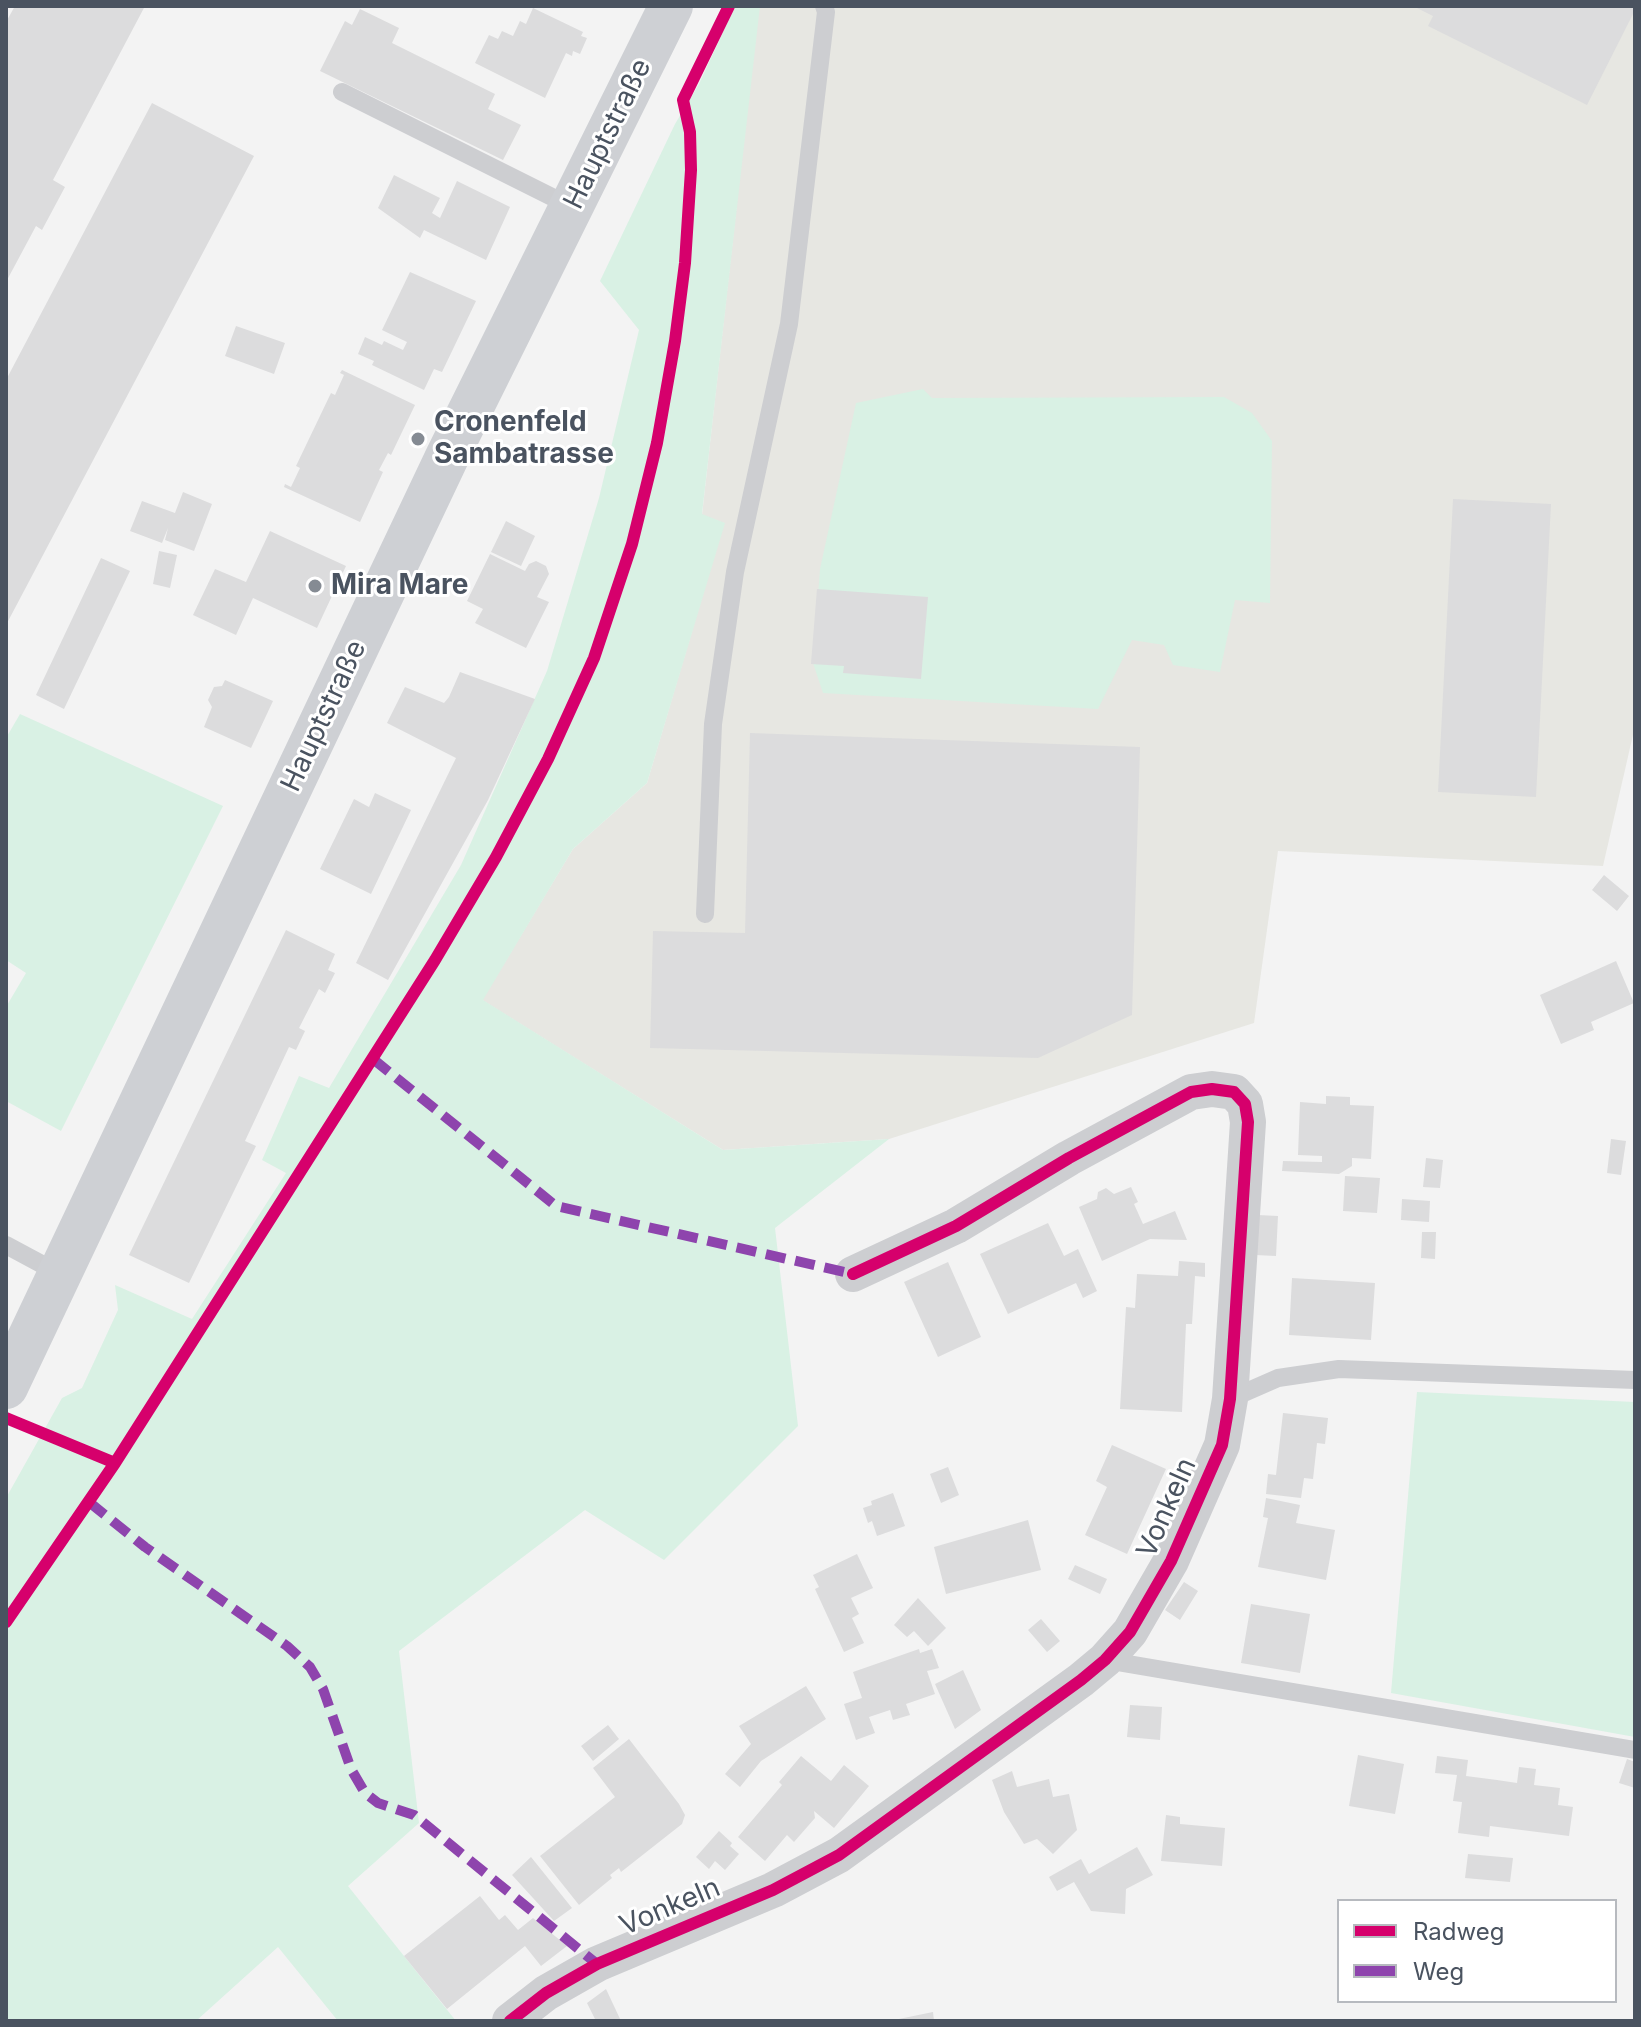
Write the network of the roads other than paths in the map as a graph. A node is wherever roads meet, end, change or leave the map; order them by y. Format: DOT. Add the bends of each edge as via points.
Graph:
graph roads {
  1 [pos="671,6"];
  2 [pos="824,6"];
  3 [pos="342,92"];
  4 [pos="572,207"];
  5 [pos="705,914"];
  6 [pos="6,1245"];
  7 [pos="60,1274"];
  8 [pos="853,1274"];
  9 [pos="1635,1380"];
  10 [pos="6,1387"];
  11 [pos="1230,1399"];
  12 [pos="1105,1660"];
  13 [pos="1635,1750"];
  14 [pos="510,2021"];
  1 -- 4 [label="main road, Hauptstraße"];
  2 -- 5 [label="lane" via="789,324 735,572 713,724"];
  3 -- 4 [label="lane"];
  4 -- 7 [label="main road, Hauptstraße" via="447,457"];
  6 -- 7 [label="lane"];
  7 -- 10 [label="main road, Hauptstraße"];
  8 -- 11 [label="street, Vonkeln" via="956,1226 1191,1092 1234,1092 1245,1104 1248,1122"];
  9 -- 11 [label="lane" via="1339,1369 1278,1378"];
  11 -- 12 [label="street, Vonkeln" via="1222,1445 1171,1561 1130,1632"];
  12 -- 13 [label="lane"];
  12 -- 14 [label="street, Vonkeln" via="839,1855 773,1890 597,1964"];
}
